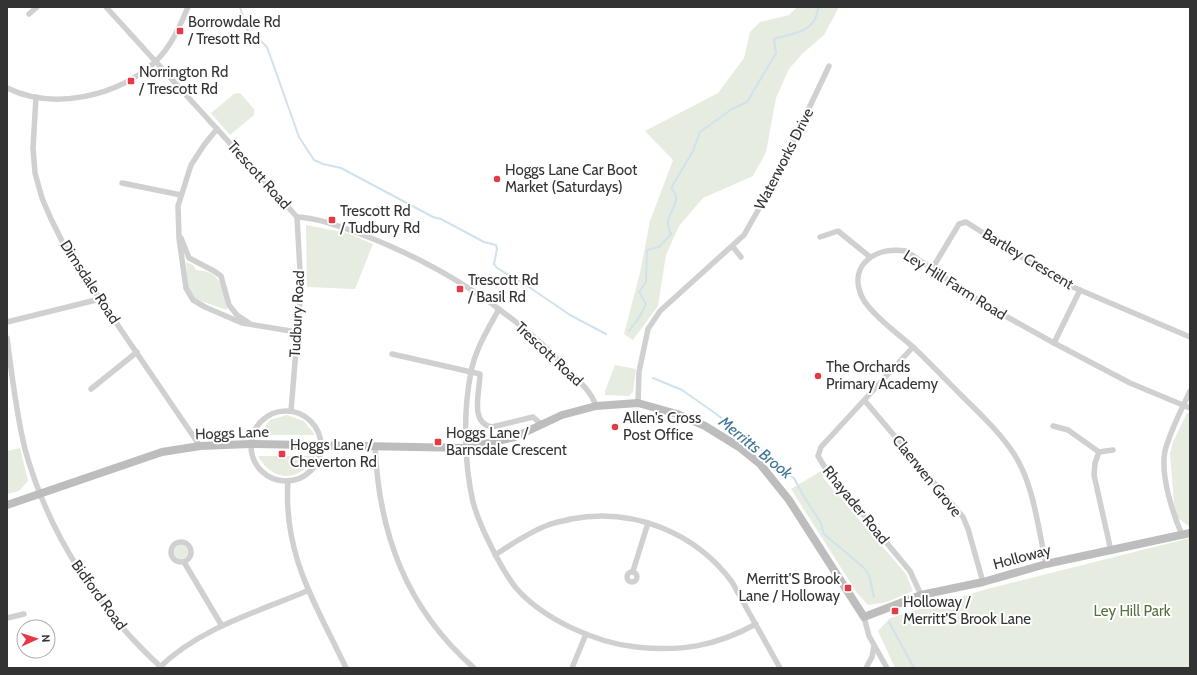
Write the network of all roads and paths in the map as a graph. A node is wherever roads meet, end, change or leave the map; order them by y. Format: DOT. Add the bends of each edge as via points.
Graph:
graph roads {
  1 [pos="37,7"];
  2 [pos="106,7"];
  3 [pos="188,7"];
  4 [pos="29,14"];
  5 [pos="156,62"];
  6 [pos="829,66"];
  7 [pos="7,88"];
  8 [pos="36,98"];
  9 [pos="217,129"];
  10 [pos="122,183"];
  11 [pos="181,195"];
  12 [pos="297,217"];
  13 [pos="180,234"];
  14 [pos="820,237"];
  15 [pos="733,247"];
  16 [pos="740,257"];
  17 [pos="870,257"];
  18 [pos="932,269"];
  19 [pos="1080,290"];
  20 [pos="100,299"];
  21 [pos="499,309"];
  22 [pos="7,322"];
  23 [pos="250,324"];
  24 [pos="297,332"];
  25 [pos="1190,336"];
  26 [pos="7,338"];
  27 [pos="1054,343"];
  28 [pos="914,347"];
  29 [pos="137,352"];
  30 [pos="392,354"];
  31 [pos="471,371"];
  32 [pos="91,389"];
  33 [pos="1190,391"];
  34 [pos="865,401"];
  35 [pos="638,403"];
  36 [pos="1184,405"];
  37 [pos="596,406"];
  38 [pos="1190,408"];
  39 [pos="292,411"];
  40 [pos="541,424"];
  41 [pos="1053,426"];
  42 [pos="250,444"];
  43 [pos="200,446"];
  44 [pos="321,446"];
  45 [pos="375,446"];
  46 [pos="467,448"];
  47 [pos="1113,450"];
  48 [pos="1099,452"];
  49 [pos="288,481"];
  50 [pos="40,493"];
  51 [pos="7,505"];
  52 [pos="648,523"];
  53 [pos="1186,534"];
  54 [pos="1111,551"];
  55 [pos="495,555"];
  56 [pos="184,562"];
  57 [pos="1046,564"];
  58 [pos="633,572"];
  59 [pos="983,582"];
  60 [pos="307,591"];
  61 [pos="921,595"];
  62 [pos="24,614"];
  63 [pos="864,617"];
  64 [pos="7,618"];
  65 [pos="756,624"];
  66 [pos="222,626"];
  67 [pos="586,634"];
  68 [pos="874,646"];
  69 [pos="160,667"];
  70 [pos="346,668"];
  71 [pos="474,668"];
  72 [pos="572,668"];
  73 [pos="780,668"];
  74 [pos="866,668"];
  75 [pos="887,668"];
  1 -- 4 [label="street"];
  2 -- 5 [label="street, Trescott Road"];
  3 -- 5 [label="street" via="170,44"];
  5 -- 8 [label="street" via="112,89 73,98"];
  5 -- 9 [label="street, Trescott Road"];
  6 -- 15 [label="street, Waterworks Drive" via="774,182 744,235"];
  7 -- 8 [label="street"];
  8 -- 20 [label="street, Dimsdale Road" via="33,148 35,172 42,198 62,241"];
  9 -- 11 [label="street" via="191,165"];
  9 -- 12 [label="street, Trescott Road"];
  10 -- 11 [label="street"];
  11 -- 13 [label="street" via="178,206"];
  12 -- 21 [label="street, Trescott Road" via="323,221 376,240 445,273"];
  12 -- 24 [label="street, Tudbury Road" via="301,289"];
  13 -- 23 [label="street" via="190,258 220,276 229,305 237,315"];
  13 -- 23 [label="street" via="178,238 186,288 193,300 242,323"];
  14 -- 17 [label="street" via="838,231"];
  15 -- 16 [label="street"];
  15 -- 35 [label="street, Waterworks Drive" via="660,311 648,329 639,372"];
  17 -- 18 [label="street, Ley Hill Farm Road" via="893,249 906,251"];
  17 -- 28 [label="street" via="858,275 862,298"];
  18 -- 19 [label="street, Bartley Crescent" via="959,224 966,222 1061,282"];
  18 -- 27 [label="street, Ley Hill Farm Road" via="982,303"];
  19 -- 25 [label="street, Bartley Crescent"];
  19 -- 27 [label="street"];
  20 -- 22 [label="street"];
  20 -- 29 [label="street, Dimsdale Road"];
  21 -- 31 [label="street" via="484,336"];
  21 -- 37 [label="street, Trescott Road" via="552,353 593,397"];
  23 -- 24 [label="street"];
  24 -- 39 [label="street, Tudbury Road"];
  26 -- 50 [label="street, Bidford Road" via="25,448"];
  27 -- 36 [label="street, Ley Hill Farm Road" via="1130,383"];
  28 -- 34 [label="street"];
  28 -- 57 [label="street" via="1004,439 1015,456 1025,475"];
  29 -- 32 [label="street"];
  29 -- 43 [label="street, Dimsdale Road"];
  30 -- 31 [label="street"];
  31 -- 40 [label="street" via="480,374 478,412 480,420 486,426 492,427 533,417"];
  31 -- 46 [label="street" via="466,409"];
  33 -- 36 [label="street"];
  34 -- 59 [label="street, Claerwen Grove" via="963,517"];
  34 -- 61 [label="street, Rhayader Road" via="821,446 818,456 827,471 910,571"];
  35 -- 37 [label="street, Hoggs Lane"];
  35 -- 63 [label="street, Hoggs Lane" via="677,414 705,426 739,447 760,464 788,500"];
  36 -- 38 [label="street, Ley Hill Farm Road"];
  36 -- 53 [label="street" via="1165,452 1164,468 1169,496"];
  37 -- 40 [label="street, Hoggs Lane" via="562,415"];
  39 -- 42 [label="street" via="276,412 264,418 255,428"];
  39 -- 44 [label="street" via="310,420 317,430"];
  40 -- 46 [label="street, Hoggs Lane" via="515,437"];
  41 -- 48 [label="street" via="1068,430"];
  42 -- 43 [label="street, Hoggs Lane"];
  42 -- 44 [label="street, Hoggs Lane"];
  42 -- 49 [label="street" via="254,460 261,471 271,478"];
  43 -- 50 [label="street, Hoggs Lane" via="162,452"];
  44 -- 45 [label="street, Hoggs Lane"];
  44 -- 49 [label="street" via="311,471 298,479"];
  45 -- 46 [label="street, Hoggs Lane"];
  45 -- 71 [label="street" via="383,517 397,560 418,603 440,634"];
  46 -- 55 [label="street" via="473,502"];
  47 -- 48 [label="street"];
  48 -- 54 [label="street" via="1094,475"];
  49 -- 60 [label="street" via="291,540"];
  50 -- 51 [label="street, Hoggs Lane"];
  50 -- 69 [label="street, Bidford Road" via="89,586 137,644"];
  52 -- 55 [label="street" via="634,518 593,515 549,524 524,536"];
  52 -- 58 [label="street"];
  52 -- 65 [label="street" via="678,535 724,571"];
  53 -- 54 [label="street, Holloway"];
  54 -- 57 [label="street, Holloway"];
  55 -- 67 [label="street" via="517,588 534,604"];
  56 -- 66 [label="street"];
  57 -- 59 [label="street, Holloway"];
  59 -- 61 [label="street, Holloway"];
  60 -- 66 [label="street"];
  60 -- 70 [label="street"];
  61 -- 63 [label="street, Holloway"];
  62 -- 64 [label="street"];
  63 -- 68 [label="street"];
  65 -- 67 [label="street" via="719,641 670,650 627,646"];
  65 -- 73 [label="street"];
  66 -- 69 [label="street" via="187,646"];
  67 -- 72 [label="street"];
  68 -- 74 [label="street"];
  68 -- 75 [label="street"];
}
